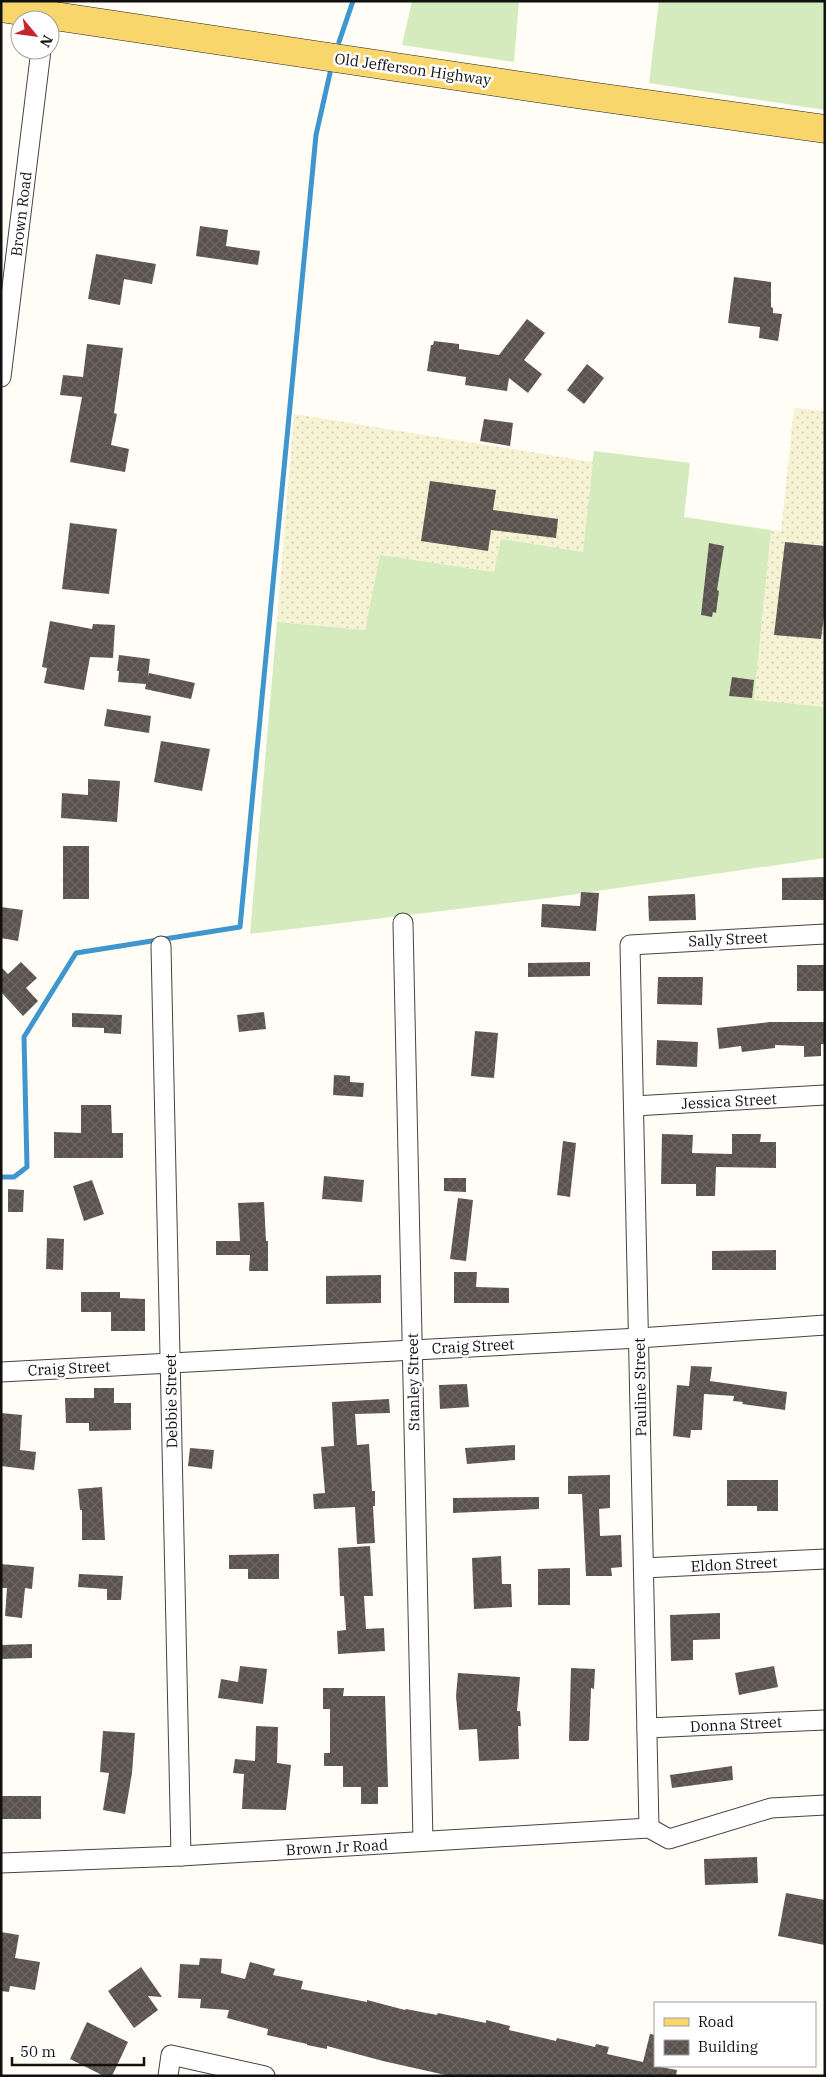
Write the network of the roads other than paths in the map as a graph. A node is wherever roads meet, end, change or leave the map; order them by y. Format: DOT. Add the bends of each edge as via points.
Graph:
graph roads {
  1 [pos="60,19"];
  2 [pos="40,60"];
  3 [pos="825,129"];
  4 [pos="1,377"];
  5 [pos="402,923"];
  6 [pos="825,934"];
  7 [pos="630,945"];
  8 [pos="161,946"];
  9 [pos="825,1095"];
  10 [pos="634,1106"];
  11 [pos="825,1325"];
  12 [pos="639,1338"];
  13 [pos="413,1350"];
  14 [pos="170,1362"];
  15 [pos="1,1372"];
  16 [pos="825,1559"];
  17 [pos="644,1568"];
  18 [pos="825,1720"];
  19 [pos="647,1728"];
  20 [pos="825,1805"];
  21 [pos="649,1828"];
  22 [pos="423,1841"];
  23 [pos="181,1856"];
  24 [pos="1,1863"];
  25 [pos="168,2076"];
  26 [pos="265,2076"];
  1 -- 3 [label="main road, Old Jefferson Highway"];
  2 -- 4 [label="street, Brown Road"];
  5 -- 13 [label="street, Stanley Street"];
  6 -- 7 [label="street, Sally Street"];
  7 -- 10 [label="street, Pauline Street"];
  8 -- 14 [label="street, Debbie Street"];
  9 -- 10 [label="street, Jessica Street"];
  10 -- 12 [label="street, Pauline Street"];
  11 -- 12 [label="street, Craig Street"];
  12 -- 13 [label="street, Craig Street"];
  12 -- 17 [label="street, Pauline Street"];
  13 -- 14 [label="street, Craig Street"];
  13 -- 22 [label="street, Stanley Street"];
  14 -- 15 [label="street, Craig Street"];
  14 -- 23 [label="street, Debbie Street"];
  16 -- 17 [label="street, Eldon Street"];
  17 -- 19 [label="street, Pauline Street"];
  18 -- 19 [label="street, Donna Street"];
  19 -- 21 [label="street, Pauline Street"];
  20 -- 21 [label="street" via="772,1808 669,1839"];
  21 -- 22 [label="street, Brown Jr Road"];
  22 -- 23 [label="street, Brown Jr Road"];
  23 -- 24 [label="street, Brown Jr Road"];
  25 -- 26 [label="street" via="172,2055"];
}
